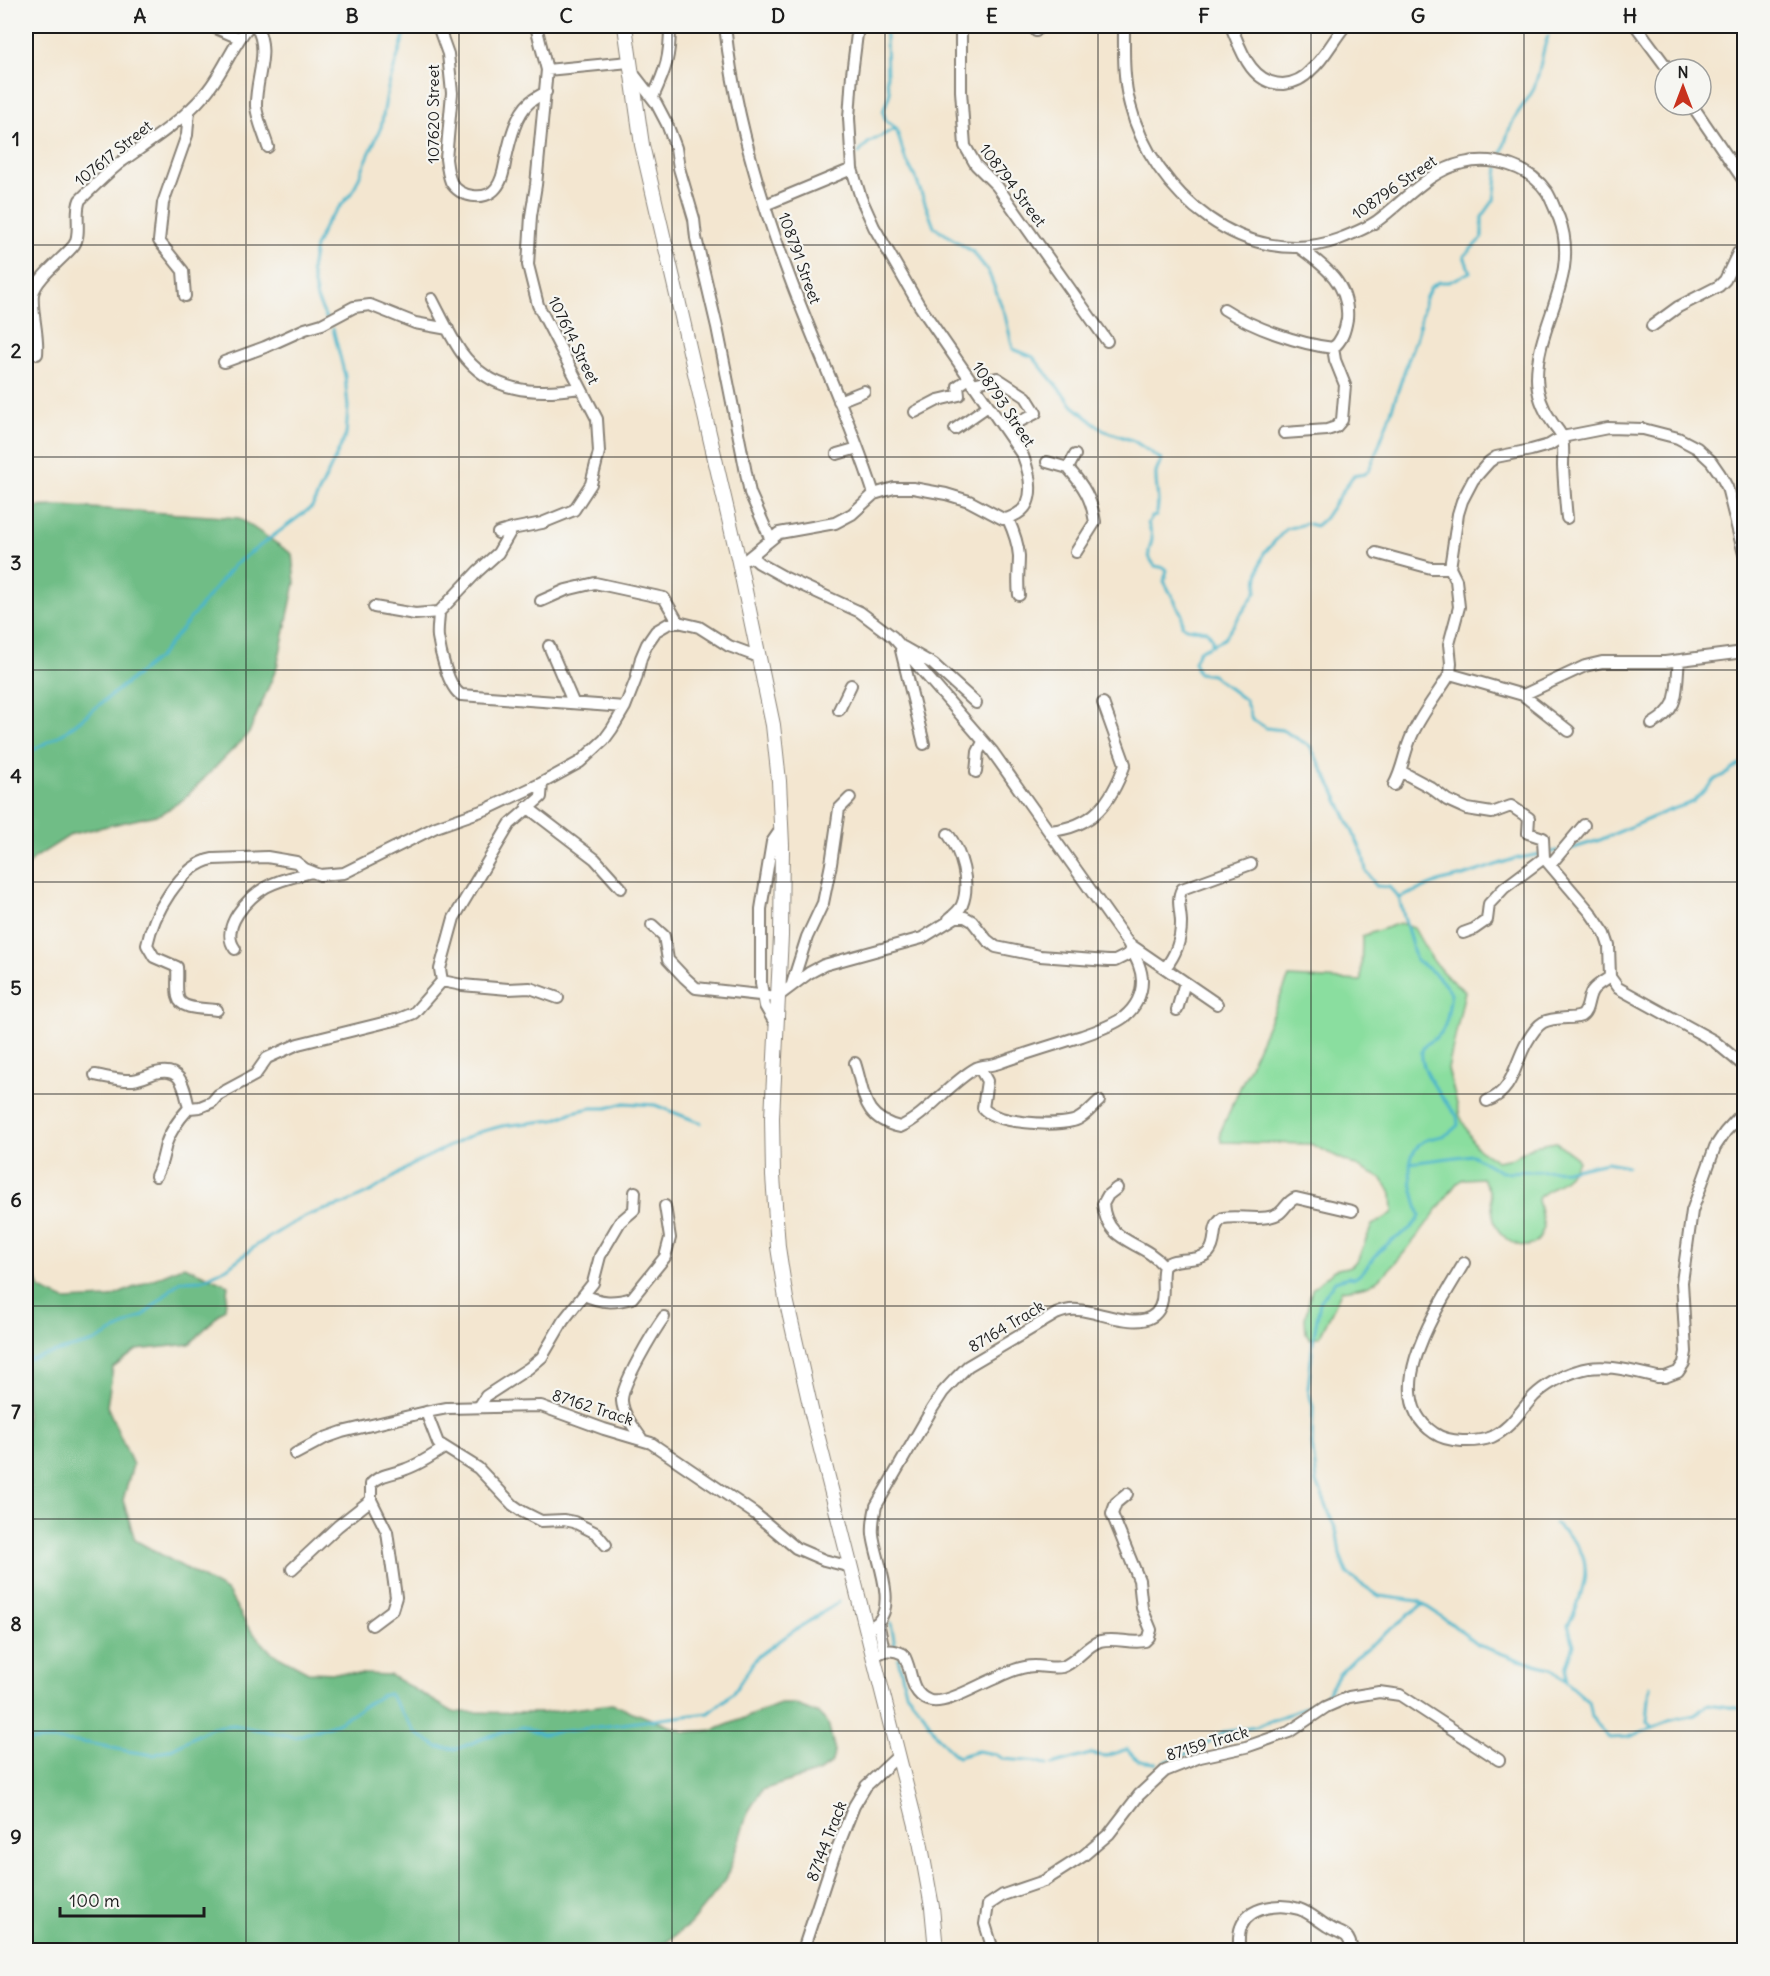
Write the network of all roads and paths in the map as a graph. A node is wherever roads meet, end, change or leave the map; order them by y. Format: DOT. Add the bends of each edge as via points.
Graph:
graph roads {
  1 [pos="211,26"];
  2 [pos="249,26"];
  3 [pos="256,26"];
  4 [pos="438,26"];
  5 [pos="536,26"];
  6 [pos="625,26"];
  7 [pos="670,26"];
  8 [pos="725,26"];
  9 [pos="858,26"];
  10 [pos="961,26"];
  11 [pos="1124,26"];
  12 [pos="1231,26"];
  13 [pos="1345,26"];
  14 [pos="1636,26"];
  15 [pos="239,38"];
  16 [pos="1659,57"];
  17 [pos="629,65"];
  18 [pos="547,70"];
  19 [pos="546,92"];
  20 [pos="652,97"];
  21 [pos="189,110"];
  22 [pos="1700,117"];
  23 [pos="268,147"];
  24 [pos="852,169"];
  25 [pos="1744,181"];
  26 [pos="765,205"];
  27 [pos="1300,248"];
  28 [pos="1744,250"];
  29 [pos="185,296"];
  30 [pos="432,299"];
  31 [pos="1224,309"];
  32 [pos="1652,326"];
  33 [pos="448,329"];
  34 [pos="1107,341"];
  35 [pos="1333,348"];
  36 [pos="37,354"];
  37 [pos="224,362"];
  38 [pos="971,381"];
  39 [pos="580,388"];
  40 [pos="864,391"];
  41 [pos="839,401"];
  42 [pos="988,406"];
  43 [pos="915,412"];
  44 [pos="955,429"];
  45 [pos="1005,429"];
  46 [pos="1284,434"];
  47 [pos="1562,437"];
  48 [pos="858,448"];
  49 [pos="837,454"];
  50 [pos="1075,455"];
  51 [pos="1047,462"];
  52 [pos="1068,468"];
  53 [pos="874,494"];
  54 [pos="1567,518"];
  55 [pos="1008,519"];
  56 [pos="512,529"];
  57 [pos="498,533"];
  58 [pos="770,538"];
  59 [pos="1076,552"];
  60 [pos="1376,553"];
  61 [pos="1744,554"];
  62 [pos="745,559"];
  63 [pos="1450,568"];
  64 [pos="1019,595"];
  65 [pos="541,602"];
  66 [pos="374,607"];
  67 [pos="439,612"];
  68 [pos="678,622"];
  69 [pos="549,646"];
  70 [pos="900,646"];
  71 [pos="1744,652"];
  72 [pos="759,657"];
  73 [pos="1679,661"];
  74 [pos="1450,674"];
  75 [pos="851,685"];
  76 [pos="1523,695"];
  77 [pos="573,702"];
  78 [pos="976,703"];
  79 [pos="1103,703"];
  80 [pos="625,707"];
  81 [pos="839,710"];
  82 [pos="1652,724"];
  83 [pos="1569,731"];
  84 [pos="983,742"];
  85 [pos="924,744"];
  86 [pos="976,772"];
  87 [pos="1402,772"];
  88 [pos="542,783"];
  89 [pos="1394,785"];
  90 [pos="850,798"];
  91 [pos="527,807"];
  92 [pos="1584,825"];
  93 [pos="781,829"];
  94 [pos="1050,831"];
  95 [pos="948,834"];
  96 [pos="1549,857"];
  97 [pos="1251,864"];
  98 [pos="312,872"];
  99 [pos="621,888"];
  100 [pos="947,922"];
  101 [pos="652,925"];
  102 [pos="1463,933"];
  103 [pos="1130,948"];
  104 [pos="235,949"];
  105 [pos="1165,968"];
  106 [pos="1610,977"];
  107 [pos="442,981"];
  108 [pos="1185,982"];
  109 [pos="792,985"];
  110 [pos="770,997"];
  111 [pos="558,998"];
  112 [pos="1217,1004"];
  113 [pos="218,1010"];
  114 [pos="1177,1010"];
  115 [pos="855,1063"];
  116 [pos="1744,1066"];
  117 [pos="979,1067"];
  118 [pos="95,1075"];
  119 [pos="1099,1101"];
  120 [pos="1487,1101"];
  121 [pos="189,1108"];
  122 [pos="1744,1111"];
  123 [pos="156,1176"];
  124 [pos="1116,1188"];
  125 [pos="635,1192"];
  126 [pos="665,1206"];
  127 [pos="1352,1211"];
  128 [pos="1464,1263"];
  129 [pos="1164,1266"];
  130 [pos="584,1295"];
  131 [pos="664,1317"];
  132 [pos="478,1407"];
  133 [pos="426,1412"];
  134 [pos="641,1438"];
  135 [pos="444,1448"];
  136 [pos="295,1454"];
  137 [pos="1126,1494"];
  138 [pos="371,1500"];
  139 [pos="606,1545"];
  140 [pos="851,1567"];
  141 [pos="292,1569"];
  142 [pos="372,1625"];
  143 [pos="872,1626"];
  144 [pos="879,1654"];
  145 [pos="898,1756"];
  146 [pos="1499,1760"];
  147 [pos="803,1950"];
  148 [pos="936,1950"];
  149 [pos="993,1950"];
  150 [pos="1239,1950"];
  151 [pos="1352,1950"];
  1 -- 15 [label="street"];
  2 -- 15 [label="street, 107617 Street"];
  3 -- 23 [label="street" via="262,46 256,105"];
  4 -- 19 [label="street, 107620 Street" via="448,54 452,93 448,170 460,192 479,196 497,188 520,116 528,103"];
  5 -- 18 [label="street, 107614 Street"];
  6 -- 17 [label="main road"];
  7 -- 20 [label="street" via="669,58"];
  8 -- 26 [label="street, 108791 Street" via="740,116"];
  9 -- 24 [label="street, 108793 Street" via="849,118"];
  10 -- 34 [label="street, 108794 Street" via="965,146"];
  11 -- 27 [label="street, 108796 Street" via="1130,106 1144,143 1170,183 1198,211 1232,232 1275,247"];
  12 -- 13 [label="street" via="1255,73 1282,84 1299,80 1313,69"];
  14 -- 16 [label="street"];
  15 -- 21 [label="street, 107617 Street" via="225,67"];
  17 -- 18 [label="street"];
  17 -- 20 [label="street"];
  17 -- 62 [label="main road" via="642,146"];
  18 -- 19 [label="street, 107614 Street"];
  19 -- 39 [label="street, 107614 Street" via="528,265 538,305"];
  20 -- 58 [label="street" via="676,148 750,493"];
  21 -- 29 [label="street" via="187,135 163,203 159,241 183,272"];
  21 -- 36 [label="street, 107617 Street" via="119,164 78,202 76,242 33,293"];
  22 -- 25 [label="street"];
  24 -- 26 [label="street"];
  24 -- 38 [label="street, 108793 Street" via="890,258"];
  26 -- 41 [label="street, 108791 Street"];
  27 -- 35 [label="street" via="1331,273 1345,293 1345,328 1339,344"];
  27 -- 47 [label="street, 108796 Street" via="1339,239 1375,222 1437,174 1464,162 1497,162 1527,173 1548,194 1566,250 1538,358 1537,378 1541,405"];
  28 -- 32 [label="street" via="1738,253 1719,286"];
  30 -- 33 [label="street"];
  31 -- 35 [label="street" via="1299,342"];
  33 -- 37 [label="street" via="415,323 363,305"];
  33 -- 39 [label="street" via="474,368 494,382 514,389 551,393"];
  35 -- 46 [label="street" via="1345,385 1342,420 1327,430"];
  38 -- 42 [label="street, 108793 Street"];
  38 -- 43 [label="street" via="958,386 959,395"];
  38 -- 45 [label="street" via="997,378 1026,397 1036,413"];
  39 -- 56 [label="street, 107614 Street" via="597,419 599,452 591,484 574,510 542,523"];
  40 -- 41 [label="street"];
  41 -- 48 [label="street, 108791 Street"];
  42 -- 44 [label="street"];
  42 -- 45 [label="street, 108793 Street"];
  45 -- 55 [label="street, 108793 Street" via="1023,456 1030,482 1026,507"];
  47 -- 54 [label="street, 108796 Street"];
  47 -- 61 [label="street" via="1608,428 1643,429 1678,438 1697,448 1711,461 1727,487"];
  47 -- 63 [label="street" via="1540,448 1496,457 1479,473 1462,501"];
  48 -- 49 [label="street"];
  48 -- 53 [label="street, 108791 Street"];
  50 -- 52 [label="street"];
  51 -- 52 [label="street"];
  52 -- 59 [label="street" via="1084,486 1095,522"];
  53 -- 55 [label="street" via="903,488 946,494"];
  53 -- 58 [label="street" via="836,523 788,530"];
  55 -- 64 [label="street" via="1019,556"];
  56 -- 57 [label="street, 107614 Street"];
  56 -- 67 [label="street" via="490,562"];
  58 -- 62 [label="street"];
  60 -- 63 [label="street" via="1431,568"];
  62 -- 70 [label="street" via="860,612"];
  62 -- 72 [label="main road"];
  63 -- 74 [label="street" via="1456,580 1459,607 1449,644"];
  65 -- 68 [label="street" via="595,583 664,598"];
  66 -- 67 [label="street" via="415,614"];
  67 -- 77 [label="street" via="438,636 457,693"];
  68 -- 72 [label="street" via="699,627 729,646"];
  68 -- 80 [label="street" via="656,631 647,644"];
  69 -- 77 [label="street"];
  70 -- 78 [label="street" via="933,664"];
  70 -- 84 [label="street"];
  70 -- 85 [label="street"];
  71 -- 73 [label="street"];
  72 -- 93 [label="main road" via="772,725"];
  73 -- 76 [label="street" via="1596,663"];
  73 -- 82 [label="street" via="1673,706"];
  74 -- 76 [label="street"];
  74 -- 87 [label="street" via="1412,736"];
  75 -- 81 [label="street"];
  76 -- 83 [label="street"];
  77 -- 80 [label="street"];
  79 -- 94 [label="street" via="1125,764 1122,773 1099,812 1077,826"];
  80 -- 88 [label="street" via="612,729 580,762"];
  84 -- 86 [label="street"];
  84 -- 94 [label="street"];
  87 -- 89 [label="street"];
  87 -- 96 [label="street" via="1467,809 1492,813 1511,806 1529,818 1528,833 1543,838"];
  88 -- 91 [label="street" via="541,797"];
  88 -- 98 [label="street" via="436,827 355,869 320,875"];
  90 -- 109 [label="street" via="839,809 823,903"];
  91 -- 99 [label="street" via="595,859"];
  91 -- 107 [label="street" via="505,832 454,918 440,969"];
  92 -- 96 [label="street" via="1568,844"];
  93 -- 110 [label="main road" via="781,936"];
  93 -- 110 [label="street" via="772,842 761,900 760,962"];
  94 -- 103 [label="street"];
  95 -- 100 [label="street" via="957,847 966,885 962,907"];
  96 -- 102 [label="street" via="1504,888 1489,904 1487,920"];
  96 -- 106 [label="street" via="1605,934"];
  97 -- 105 [label="street" via="1182,889 1176,951"];
  98 -- 104 [label="street" via="267,886 252,897 234,920 230,943"];
  98 -- 113 [label="street" via="296,862 267,857 205,861 188,873 157,912 147,945 154,957 177,967 181,1002"];
  100 -- 103 [label="street" via="965,917 996,947 1040,956 1115,961"];
  100 -- 109 [label="street" via="922,938 825,964"];
  101 -- 110 [label="street" via="664,936 671,964 692,986"];
  103 -- 105 [label="street"];
  103 -- 117 [label="street" via="1143,979 1139,999 1126,1016 1101,1030"];
  105 -- 108 [label="street"];
  106 -- 116 [label="street" via="1624,993 1714,1041"];
  106 -- 120 [label="street" via="1594,988 1582,1015 1548,1019 1539,1024 1525,1044 1510,1082"];
  107 -- 111 [label="street" via="530,988"];
  107 -- 121 [label="street" via="414,1013 298,1044 267,1058 255,1075 212,1102"];
  108 -- 112 [label="street"];
  108 -- 114 [label="street"];
  109 -- 110 [label="street"];
  110 -- 140 [label="main road" via="776,1025 773,1164 778,1247 795,1341"];
  115 -- 117 [label="street" via="866,1105 900,1127"];
  117 -- 119 [label="street" via="987,1081 983,1108 999,1118 1075,1121"];
  118 -- 121 [label="street" via="130,1080 170,1072 183,1083"];
  121 -- 123 [label="street" via="169,1137"];
  122 -- 128 [label="street" via="1715,1147 1692,1211 1682,1282 1686,1352 1678,1372 1657,1377 1600,1368 1576,1371 1535,1394 1516,1419 1490,1437 1439,1437 1419,1417 1410,1386 1429,1324"];
  124 -- 129 [label="street" via="1103,1204 1107,1223 1112,1231 1149,1252"];
  125 -- 130 [label="street" via="634,1210 620,1222"];
  126 -- 130 [label="street" via="670,1238 667,1249 632,1298 610,1303"];
  127 -- 129 [label="street" via="1296,1198 1274,1216 1223,1218 1214,1230 1209,1252"];
  129 -- 143 [label="street, 87164 Track" via="1161,1305 1149,1318 1137,1321 1065,1310 968,1366 943,1392 876,1506 873,1536 885,1586 884,1610"];
  130 -- 132 [label="street" via="542,1357 486,1396"];
  131 -- 134 [label="street" via="651,1335 622,1397 627,1417"];
  132 -- 133 [label="street, 87162 Track"];
  132 -- 134 [label="street, 87162 Track" via="541,1406"];
  133 -- 135 [label="street" via="435,1438"];
  133 -- 136 [label="street, 87162 Track" via="342,1432"];
  134 -- 140 [label="street, 87162 Track" via="668,1452 796,1548"];
  135 -- 138 [label="street" via="424,1461 374,1481"];
  135 -- 139 [label="street" via="482,1471 523,1512 541,1521 574,1522 596,1533"];
  137 -- 144 [label="street" via="1116,1503 1112,1514 1139,1580 1142,1608 1151,1630 1145,1641 1100,1641 1061,1667 1020,1668 938,1702 918,1694 903,1654"];
  138 -- 141 [label="street"];
  138 -- 142 [label="street" via="387,1532 396,1597 392,1610"];
  140 -- 143 [label="main road"];
  143 -- 144 [label="main road"];
  144 -- 145 [label="main road"];
  145 -- 147 [label="street, 87144 Track" via="866,1786 854,1806"];
  145 -- 148 [label="main road" via="926,1868"];
  146 -- 149 [label="street, 87159 Track" via="1400,1695 1378,1692 1349,1697 1289,1732 1165,1770 1139,1795 1109,1834 1083,1856 1044,1881 1003,1895 988,1905 985,1924"];
  150 -- 151 [label="street" via="1239,1932 1244,1921 1258,1910 1281,1907 1302,1910 1345,1934"];
}
